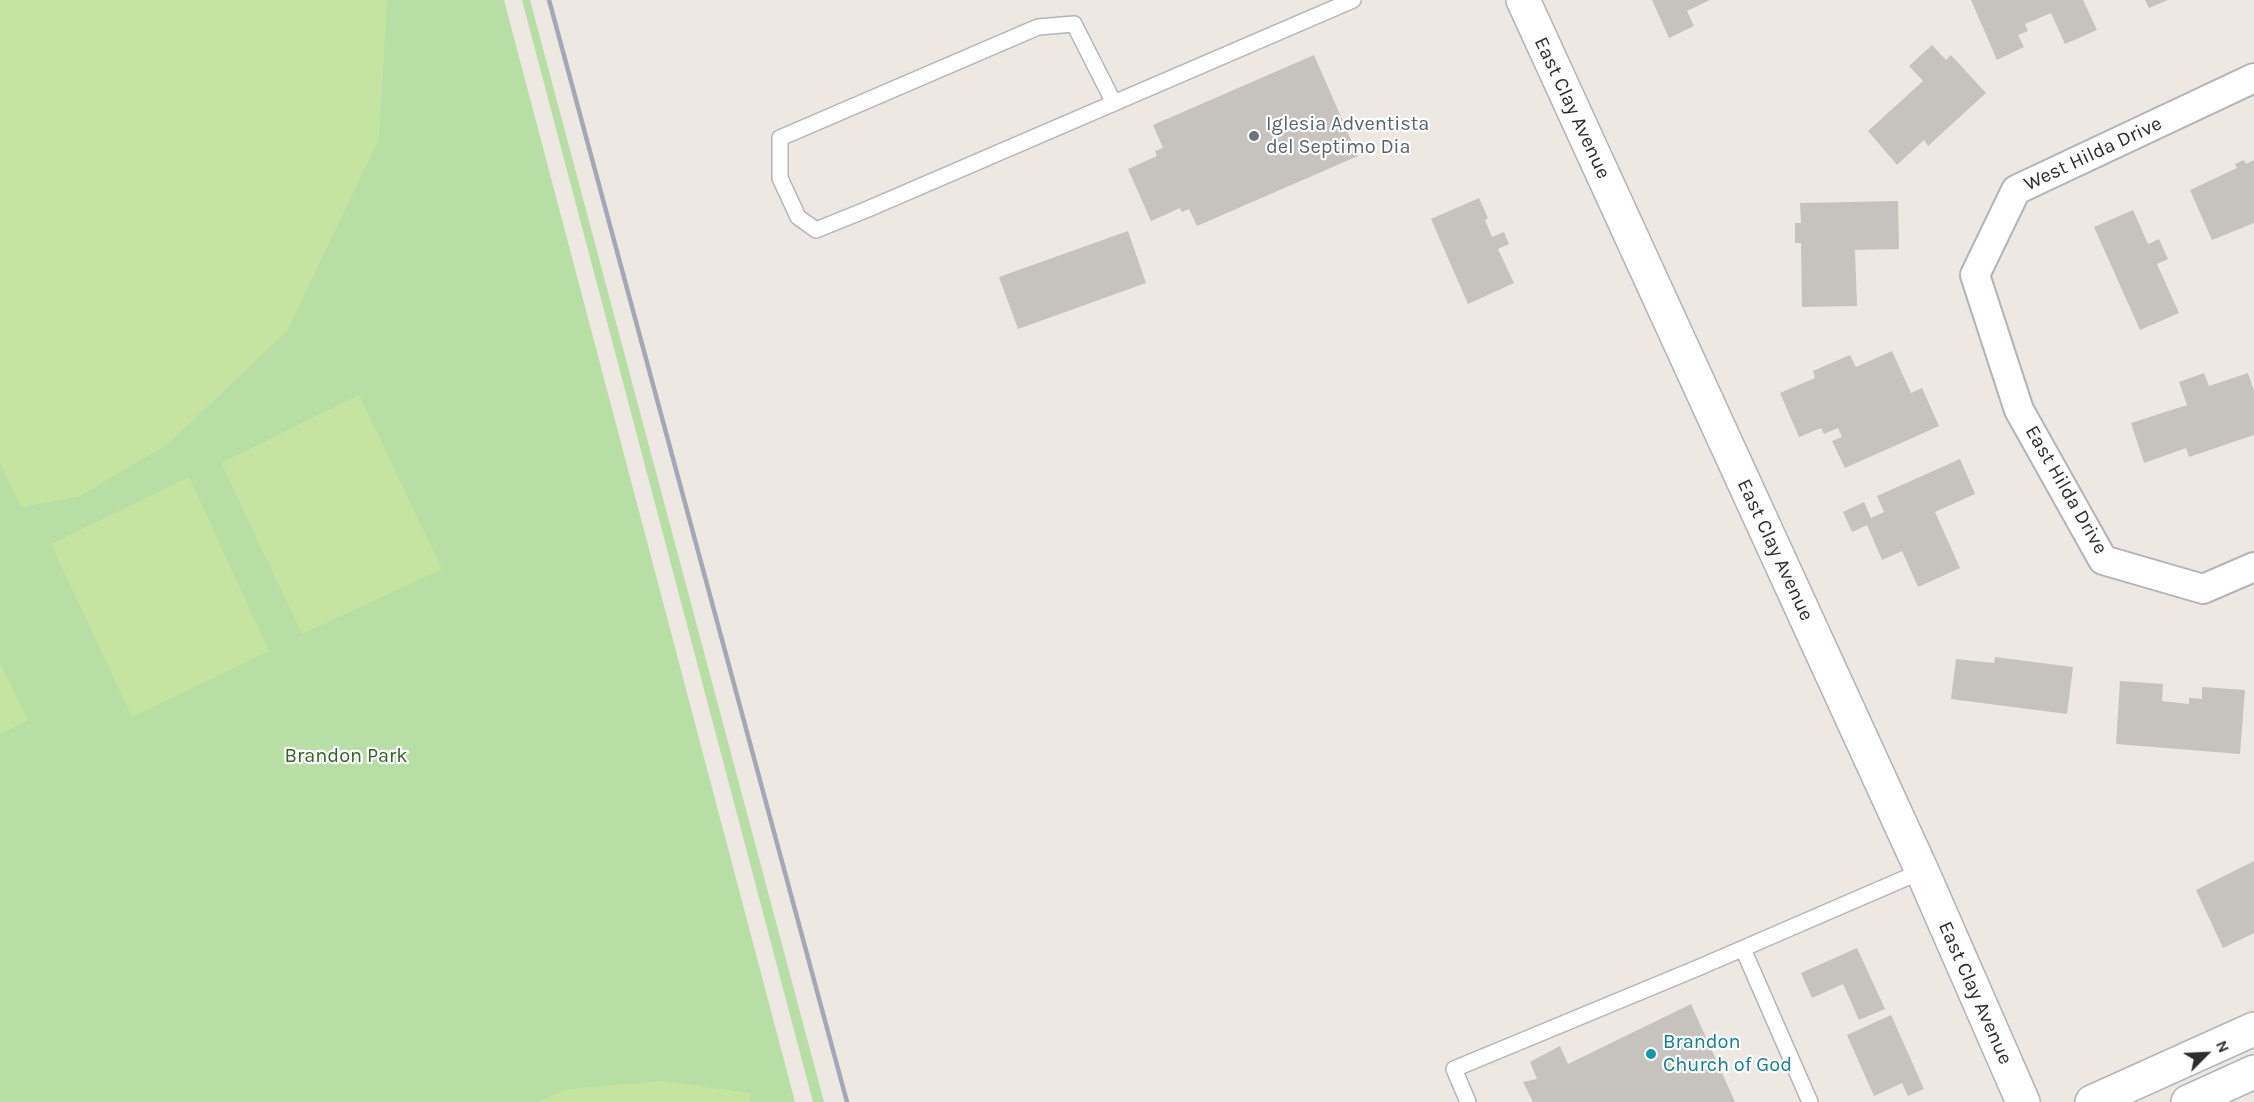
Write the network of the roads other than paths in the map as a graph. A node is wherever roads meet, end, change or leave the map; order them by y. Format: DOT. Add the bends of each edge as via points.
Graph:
graph roads {
  1 [pos="1353,0"];
  2 [pos="1523,0"];
  3 [pos="2254,78"];
  4 [pos="1113,103"];
  5 [pos="2019,410"];
  6 [pos="2254,567"];
  7 [pos="1922,871"];
  8 [pos="1743,949"];
  9 [pos="2254,1029"];
  10 [pos="2254,1072"];
  11 [pos="1468,1102"];
  12 [pos="1810,1102"];
  13 [pos="2024,1102"];
  14 [pos="2092,1102"];
  15 [pos="2188,1102"];
  1 -- 4 [label="lane"];
  2 -- 7 [label="street, East Clay Avenue"];
  3 -- 5 [label="street, West Hilda Drive" via="2016,190 1975,275"];
  4 -- 4 [label="lane" via="816,230 798,218 780,177 780,138 1038,27 1074,24"];
  5 -- 6 [label="street, East Hilda Drive" via="2103,560 2203,589"];
  7 -- 8 [label="lane"];
  7 -- 13 [label="street, East Clay Avenue"];
  8 -- 11 [label="lane" via="1454,1069"];
  8 -- 12 [label="lane"];
  9 -- 14 [label="street"];
  10 -- 15 [label="street"];
}
